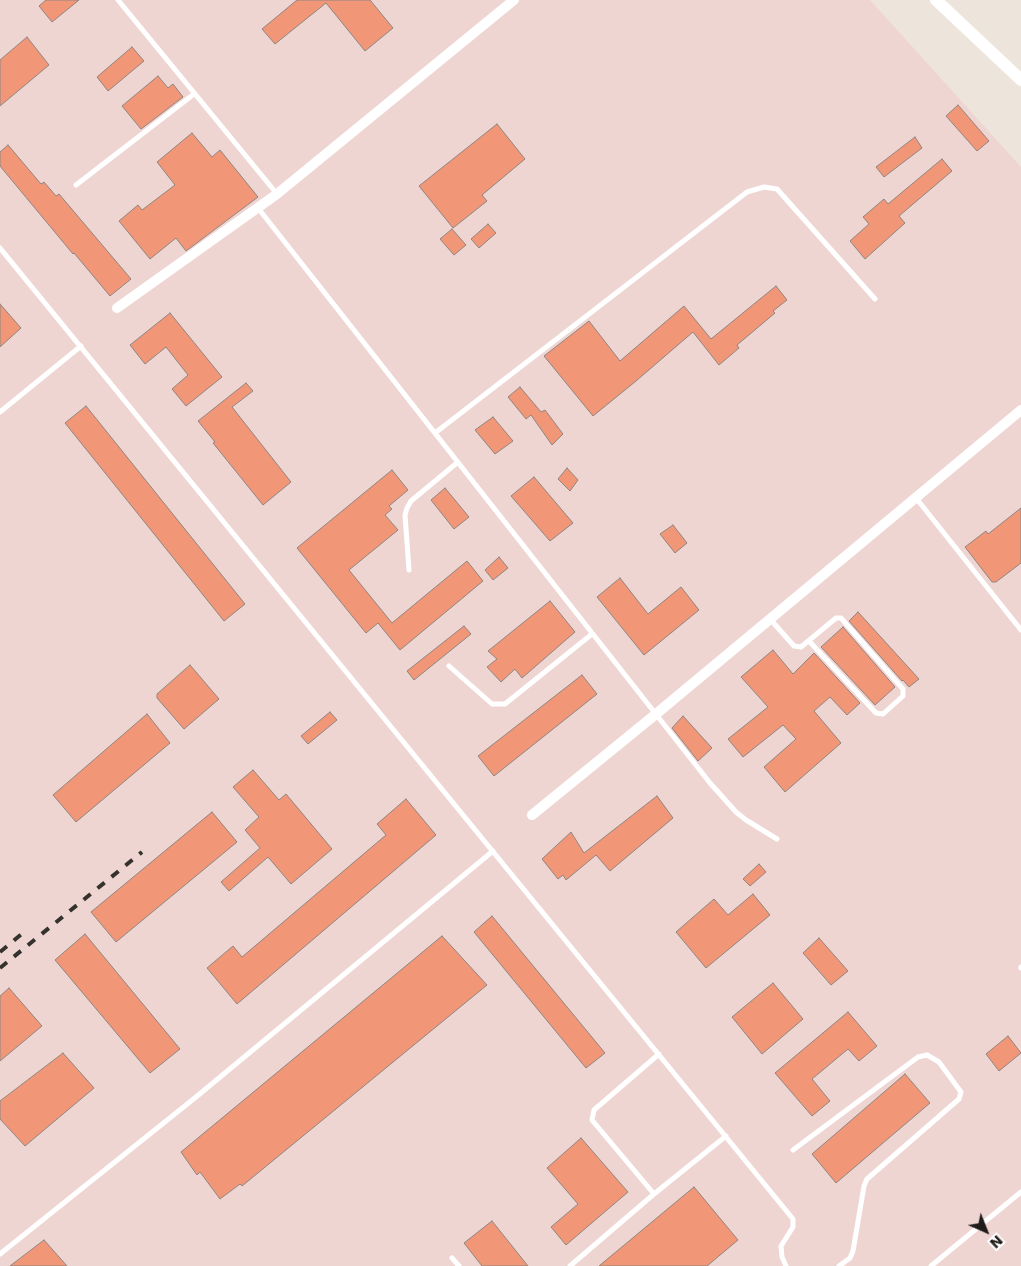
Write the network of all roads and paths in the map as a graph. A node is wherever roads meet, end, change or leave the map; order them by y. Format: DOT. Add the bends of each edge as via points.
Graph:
graph roads {
  1 [pos="118,0"];
  2 [pos="514,0"];
  3 [pos="936,0"];
  4 [pos="1021,80"];
  5 [pos="194,94"];
  6 [pos="76,186"];
  7 [pos="277,194"];
  8 [pos="258,208"];
  9 [pos="0,248"];
  10 [pos="875,299"];
  11 [pos="117,308"];
  12 [pos="81,346"];
  13 [pos="1021,410"];
  14 [pos="0,412"];
  15 [pos="435,433"];
  16 [pos="458,462"];
  17 [pos="916,498"];
  18 [pos="409,570"];
  19 [pos="770,619"];
  20 [pos="1021,630"];
  21 [pos="592,634"];
  22 [pos="809,641"];
  23 [pos="449,666"];
  24 [pos="656,714"];
  25 [pos="532,815"];
  26 [pos="777,838"];
  27 [pos="493,851"];
  28 [pos="659,1054"];
  29 [pos="726,1136"];
  30 [pos="793,1150"];
  31 [pos="1021,1192"];
  32 [pos="654,1194"];
  33 [pos="0,1254"];
  34 [pos="452,1258"];
  35 [pos="459,1266"];
  36 [pos="570,1266"];
  37 [pos="786,1266"];
  38 [pos="839,1266"];
  39 [pos="931,1266"];
  1 -- 5 [label="lane"];
  2 -- 7 [label="street"];
  3 -- 4 [label="street"];
  5 -- 6 [label="lane"];
  5 -- 7 [label="lane"];
  7 -- 8 [label="street"];
  8 -- 11 [label="street"];
  8 -- 15 [label="lane"];
  9 -- 12 [label="lane"];
  10 -- 15 [label="lane" via="777,189 764,186 747,192"];
  12 -- 14 [label="lane"];
  12 -- 27 [label="lane"];
  13 -- 17 [label="street"];
  15 -- 16 [label="lane"];
  16 -- 18 [label="lane" via="411,501 407,508"];
  16 -- 21 [label="lane"];
  17 -- 19 [label="street"];
  17 -- 20 [label="lane"];
  19 -- 22 [label="lane" via="794,646 801,648"];
  19 -- 24 [label="street"];
  21 -- 23 [label="lane" via="505,704 492,704"];
  21 -- 24 [label="lane"];
  22 -- 22 [label="lane" via="836,618 841,618 904,688 903,696 883,714 876,713"];
  24 -- 25 [label="street"];
  24 -- 26 [label="lane" via="736,812"];
  27 -- 28 [label="lane"];
  27 -- 33 [label="lane"];
  28 -- 29 [label="lane"];
  28 -- 32 [label="lane" via="594,1110 592,1120"];
  29 -- 32 [label="lane"];
  29 -- 37 [label="lane" via="793,1219 794,1227 781,1246"];
  30 -- 38 [label="lane" via="918,1057 927,1055 939,1062 962,1092 959,1099 867,1179 853,1251 850,1258"];
  31 -- 39 [label="lane"];
  32 -- 36 [label="lane"];
  34 -- 35 [label="lane"];
}
